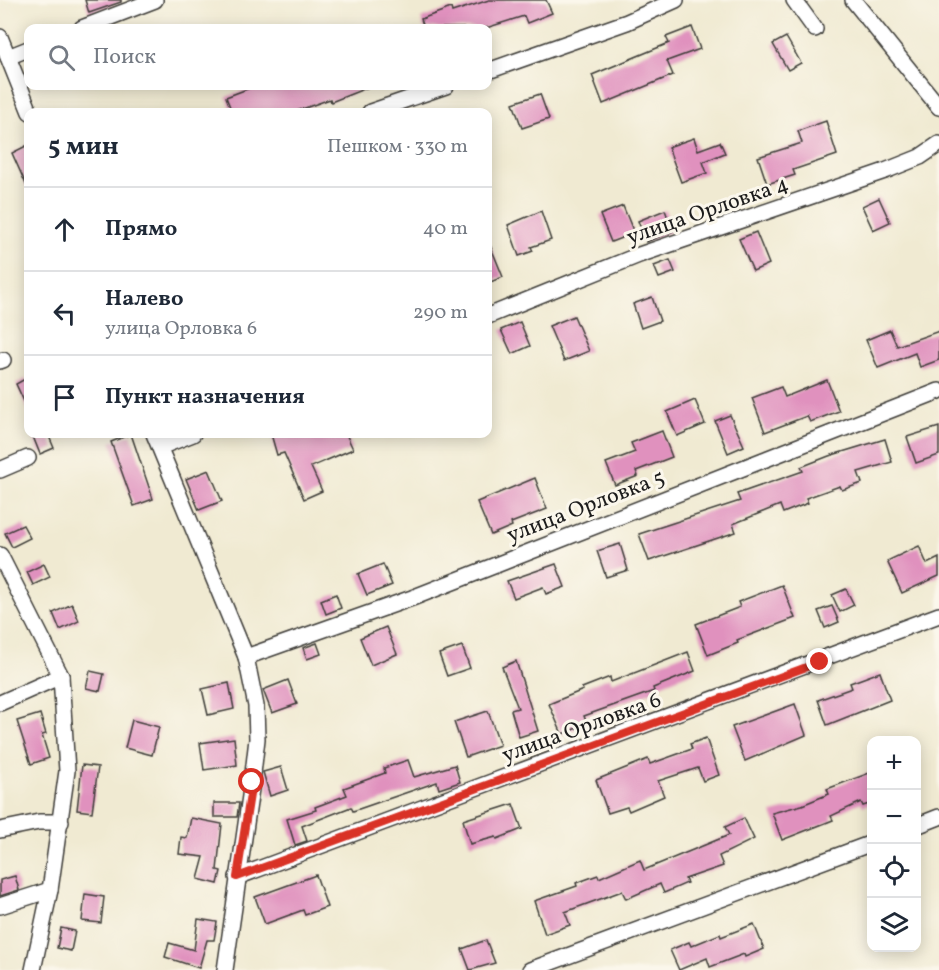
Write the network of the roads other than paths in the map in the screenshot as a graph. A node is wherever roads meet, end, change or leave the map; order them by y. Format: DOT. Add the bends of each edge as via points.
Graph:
graph roads {
  1 [pos="154,0"];
  2 [pos="676,0"];
  3 [pos="794,0"];
  4 [pos="853,0"];
  5 [pos="92,24"];
  6 [pos="814,29"];
  7 [pos="0,37"];
  8 [pos="24,51"];
  9 [pos="8,57"];
  10 [pos="492,70"];
  11 [pos="434,90"];
  12 [pos="939,107"];
  13 [pos="28,108"];
  14 [pos="382,108"];
  15 [pos="939,144"];
  16 [pos="492,314"];
  17 [pos="939,391"];
  18 [pos="157,440"];
  19 [pos="28,458"];
  20 [pos="0,470"];
  21 [pos="0,555"];
  22 [pos="4,574"];
  23 [pos="939,615"];
  24 [pos="246,657"];
  25 [pos="61,676"];
  26 [pos="0,703"];
  27 [pos="939,817"];
  28 [pos="61,822"];
  29 [pos="921,824"];
  30 [pos="0,830"];
  31 [pos="869,844"];
  32 [pos="237,877"];
  33 [pos="50,890"];
  34 [pos="0,906"];
  35 [pos="33,970"];
  36 [pos="225,970"];
  37 [pos="530,970"];
  1 -- 5 [label="street"];
  2 -- 10 [label="street" via="627,22"];
  3 -- 6 [label="street"];
  4 -- 12 [label="street"];
  7 -- 9 [label="street"];
  8 -- 9 [label="street"];
  9 -- 13 [label="street"];
  11 -- 14 [label="street"];
  15 -- 16 [label="street, улица Орловка 4" via="920,157 885,171 639,255"];
  17 -- 24 [label="street, улица Орловка 5" via="412,598"];
  18 -- 24 [label="street"];
  19 -- 20 [label="street"];
  21 -- 22 [label="street"];
  22 -- 25 [label="street"];
  23 -- 32 [label="street, улица Орловка 6"];
  24 -- 32 [label="street" via="256,706 257,739"];
  25 -- 26 [label="street"];
  25 -- 28 [label="street" via="67,771"];
  27 -- 29 [label="street"];
  28 -- 30 [label="street"];
  28 -- 33 [label="street"];
  31 -- 37 [label="street"];
  32 -- 36 [label="street"];
  33 -- 34 [label="street"];
  33 -- 35 [label="street"];
}
